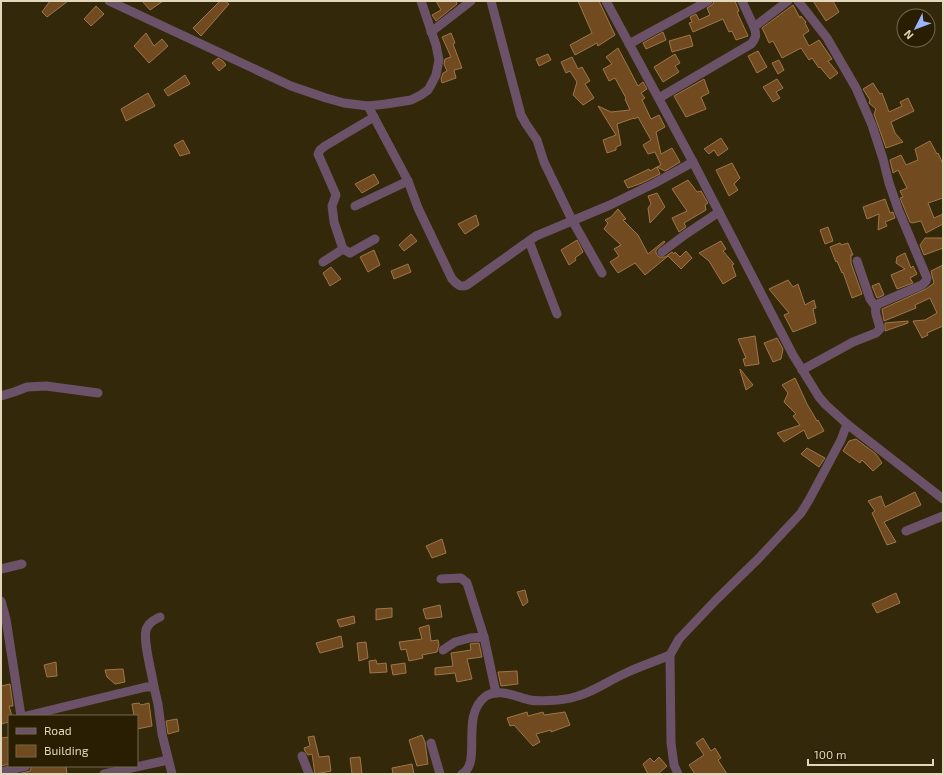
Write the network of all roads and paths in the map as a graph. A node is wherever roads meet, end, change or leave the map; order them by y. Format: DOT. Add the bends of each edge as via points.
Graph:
graph roads {
  1 [pos="109,1"];
  2 [pos="421,1"];
  3 [pos="471,1"];
  4 [pos="491,1"];
  5 [pos="606,1"];
  6 [pos="708,1"];
  7 [pos="742,1"];
  8 [pos="788,1"];
  9 [pos="798,1"];
  10 [pos="754,27"];
  11 [pos="431,32"];
  12 [pos="630,44"];
  13 [pos="659,98"];
  14 [pos="368,106"];
  15 [pos="374,117"];
  16 [pos="693,162"];
  17 [pos="408,181"];
  18 [pos="355,206"];
  19 [pos="719,212"];
  20 [pos="572,220"];
  21 [pos="375,239"];
  22 [pos="529,241"];
  23 [pos="343,249"];
  24 [pos="662,252"];
  25 [pos="857,261"];
  26 [pos="323,262"];
  27 [pos="602,273"];
  28 [pos="875,306"];
  29 [pos="557,314"];
  30 [pos="802,370"];
  31 [pos="98,392"];
  32 [pos="1,396"];
  33 [pos="847,424"];
  34 [pos="943,499"];
  35 [pos="943,516"];
  36 [pos="906,531"];
  37 [pos="22,564"];
  38 [pos="1,569"];
  39 [pos="440,579"];
  40 [pos="1,601"];
  41 [pos="160,618"];
  42 [pos="484,637"];
  43 [pos="443,650"];
  44 [pos="670,655"];
  45 [pos="154,687"];
  46 [pos="496,693"];
  47 [pos="22,715"];
  48 [pos="30,715"];
  49 [pos="431,743"];
  50 [pos="302,756"];
  51 [pos="168,760"];
  52 [pos="22,767"];
  53 [pos="136,767"];
  54 [pos="138,767"];
  55 [pos="1,772"];
  56 [pos="104,774"];
  57 [pos="172,774"];
  58 [pos="309,774"];
  59 [pos="440,774"];
  60 [pos="462,774"];
  61 [pos="678,774"];
  1 -- 14 [label="street" via="291,86 344,103"];
  2 -- 11 [label="street"];
  3 -- 11 [label="street"];
  4 -- 20 [label="street" via="521,114 537,140 544,162"];
  5 -- 12 [label="street"];
  6 -- 12 [label="street"];
  7 -- 10 [label="street"];
  8 -- 10 [label="street"];
  9 -- 28 [label="street" via="827,38 856,88 872,125 888,184 927,278 922,285"];
  10 -- 13 [label="street" via="756,34 751,44"];
  11 -- 14 [label="street" via="439,60 436,75 428,90 411,100"];
  12 -- 13 [label="street"];
  13 -- 16 [label="street"];
  14 -- 15 [label="street"];
  15 -- 17 [label="street"];
  15 -- 23 [label="street" via="325,146 318,154 336,195 332,206 334,222"];
  16 -- 19 [label="street"];
  16 -- 20 [label="street" via="610,205"];
  17 -- 18 [label="street"];
  17 -- 22 [label="street" via="452,279 460,286 467,285"];
  19 -- 24 [label="street"];
  19 -- 30 [label="street"];
  20 -- 22 [label="street"];
  20 -- 27 [label="street"];
  21 -- 23 [label="street" via="350,252"];
  22 -- 29 [label="street"];
  23 -- 26 [label="street"];
  25 -- 28 [label="street" via="870,299"];
  28 -- 30 [label="street" via="880,329 876,333 853,342"];
  30 -- 33 [label="street" via="826,405"];
  31 -- 32 [label="street" via="46,386 27,387"];
  33 -- 34 [label="street"];
  33 -- 44 [label="street" via="841,440 801,513 679,639"];
  35 -- 36 [label="street"];
  37 -- 38 [label="street"];
  39 -- 42 [label="street" via="461,578 467,583"];
  40 -- 47 [label="street"];
  41 -- 45 [label="street" via="149,625 146,631"];
  42 -- 43 [label="street" via="455,642"];
  42 -- 46 [label="street"];
  44 -- 46 [label="street" via="573,698 532,700"];
  44 -- 61 [label="street" via="672,743 674,765"];
  45 -- 48 [label="street"];
  45 -- 51 [label="street"];
  46 -- 60 [label="street" via="486,696 475,712 472,720 472,754"];
  49 -- 59 [label="street"];
  50 -- 58 [label="street"];
  51 -- 54 [label="street"];
  51 -- 57 [label="street"];
  52 -- 55 [label="street"];
  53 -- 56 [label="street"];
}
